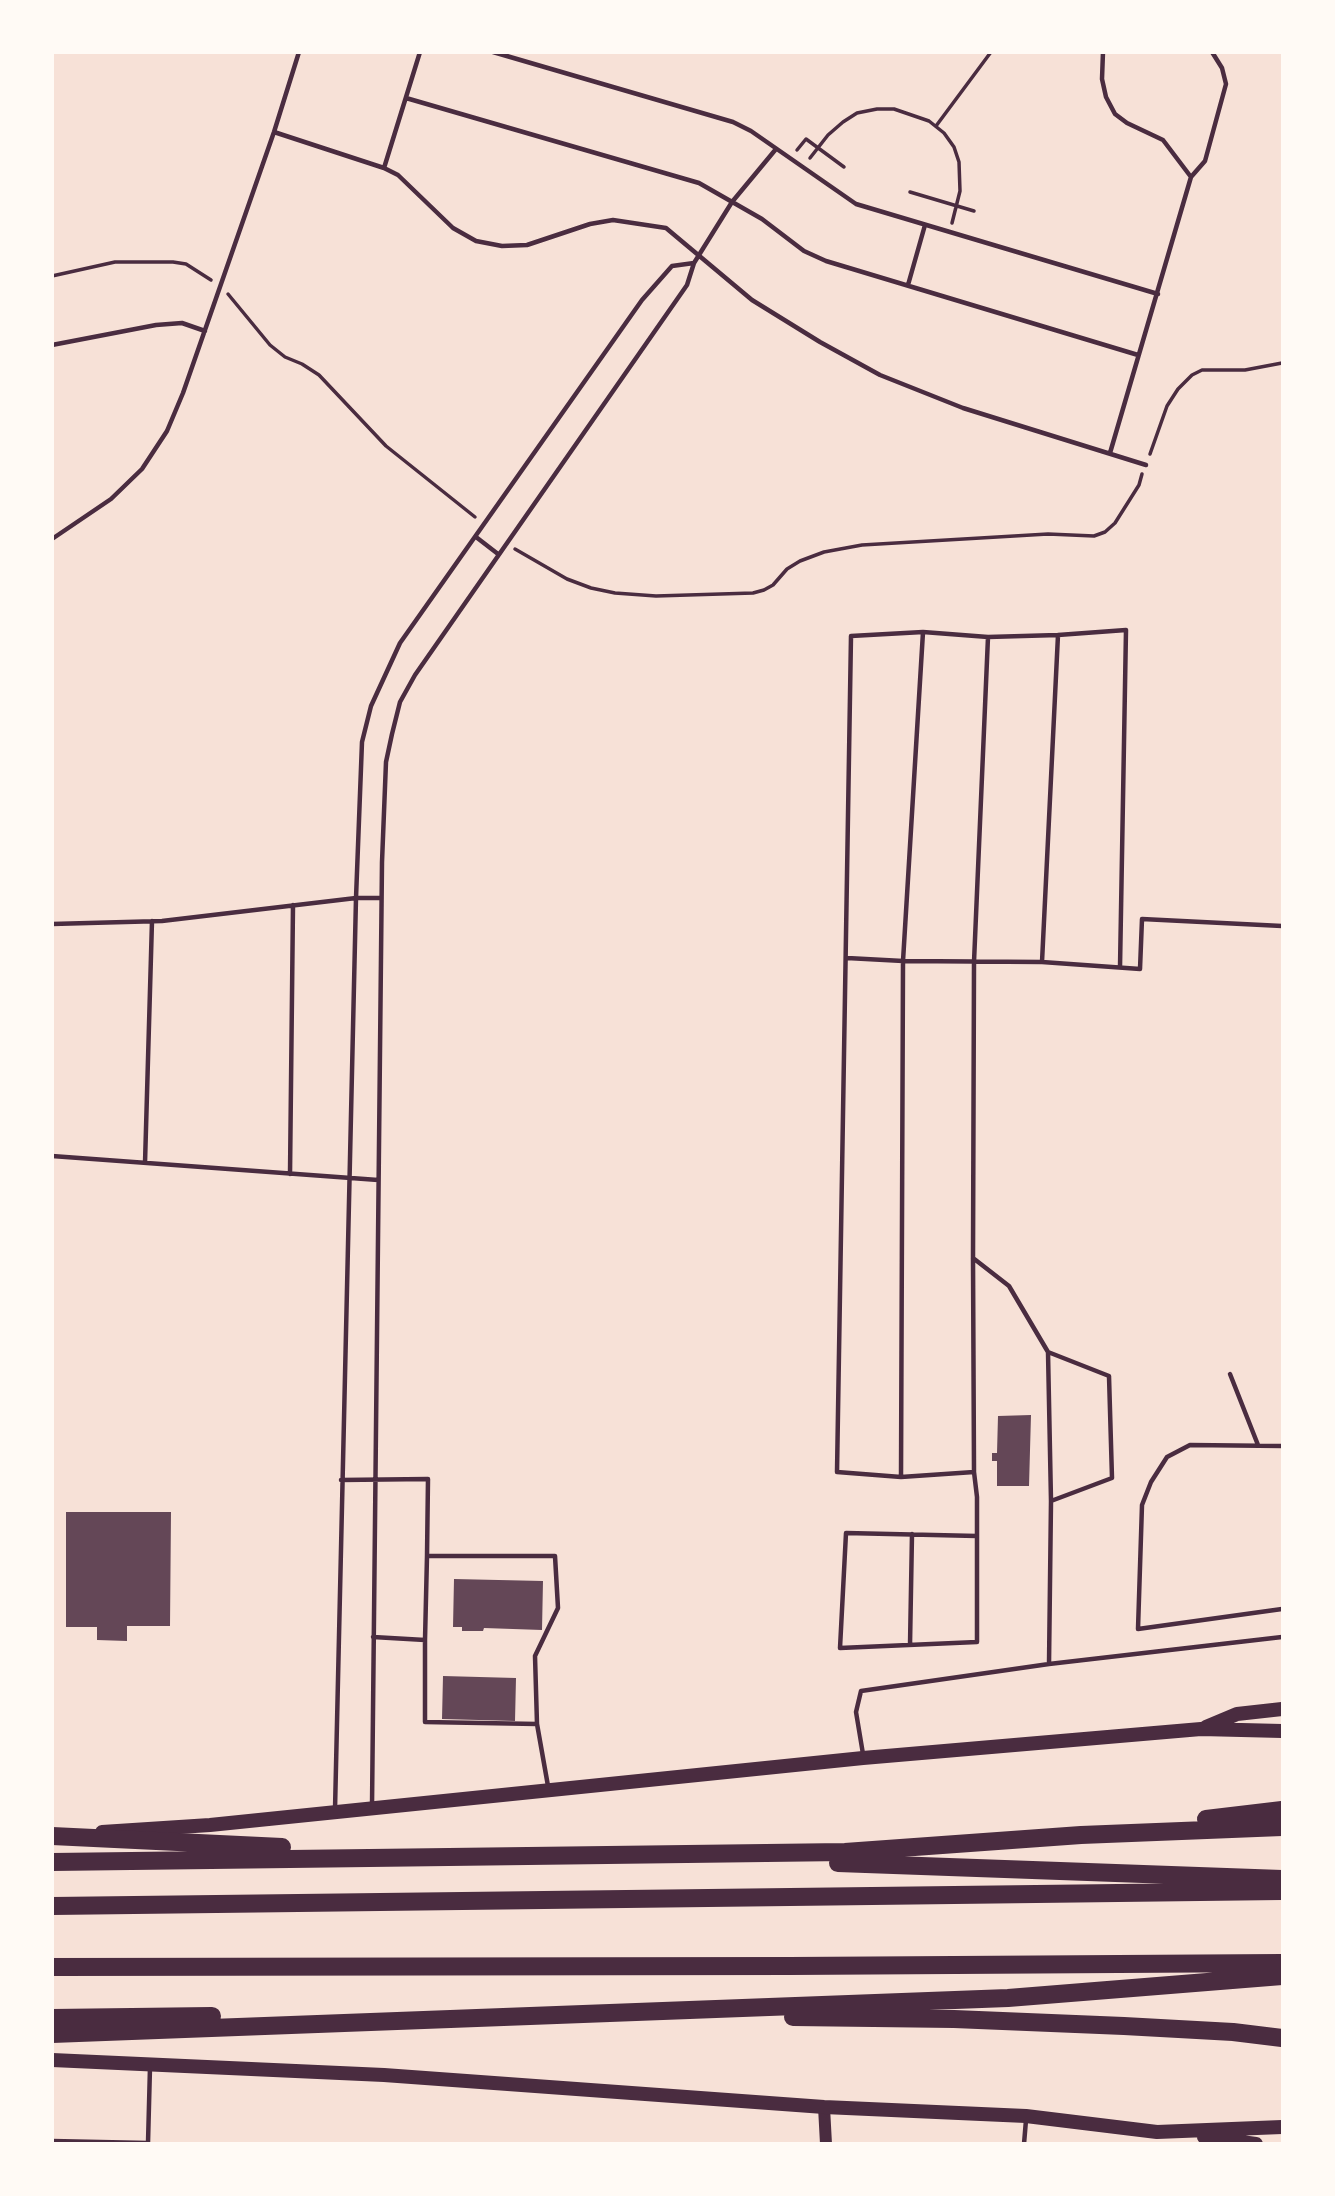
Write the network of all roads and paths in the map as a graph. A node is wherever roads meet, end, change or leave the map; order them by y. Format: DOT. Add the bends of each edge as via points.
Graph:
graph roads {
  1 [pos="299,52"];
  2 [pos="421,52"];
  3 [pos="493,52"];
  4 [pos="990,52"];
  5 [pos="1103,52"];
  6 [pos="1212,52"];
  7 [pos="407,98"];
  8 [pos="936,126"];
  9 [pos="274,132"];
  10 [pos="818,148"];
  11 [pos="776,149"];
  12 [pos="790,159"];
  13 [pos="801,167"];
  14 [pos="844,167"];
  15 [pos="384,168"];
  16 [pos="1191,177"];
  17 [pos="910,192"];
  18 [pos="732,202"];
  19 [pos="957,206"];
  20 [pos="974,211"];
  21 [pos="925,225"];
  22 [pos="950,232"];
  23 [pos="698,256"];
  24 [pos="694,263"];
  25 [pos="52,276"];
  26 [pos="220,285"];
  27 [pos="908,285"];
  28 [pos="1158,294"];
  29 [pos="205,331"];
  30 [pos="52,345"];
  31 [pos="1139,355"];
  32 [pos="1283,363"];
  33 [pos="1110,453"];
  34 [pos="1146,465"];
  35 [pos="484,525"];
  36 [pos="476,537"];
  37 [pos="52,539"];
  38 [pos="506,544"];
  39 [pos="498,554"];
  40 [pos="923,632"];
  41 [pos="1058,635"];
  42 [pos="988,637"];
  43 [pos="356,898"];
  44 [pos="382,898"];
  45 [pos="293,905"];
  46 [pos="152,921"];
  47 [pos="52,924"];
  48 [pos="1283,926"];
  49 [pos="847,958"];
  50 [pos="903,961"];
  51 [pos="974,962"];
  52 [pos="1042,962"];
  53 [pos="1120,967"];
  54 [pos="52,1156"];
  55 [pos="145,1163"];
  56 [pos="290,1174"];
  57 [pos="349,1179"];
  58 [pos="378,1180"];
  59 [pos="973,1258"];
  60 [pos="1048,1352"];
  61 [pos="1230,1374"];
  62 [pos="1258,1445"];
  63 [pos="1283,1446"];
  64 [pos="974,1472"];
  65 [pos="901,1477"];
  66 [pos="341,1480"];
  67 [pos="377,1480"];
  68 [pos="1051,1501"];
  69 [pos="912,1534"];
  70 [pos="977,1536"];
  71 [pos="427,1556"];
  72 [pos="1283,1609"];
  73 [pos="373,1637"];
  74 [pos="1283,1637"];
  75 [pos="425,1640"];
  76 [pos="910,1645"];
  77 [pos="1049,1664"];
  78 [pos="1283,1709"];
  79 [pos="537,1724"];
  80 [pos="1201,1729"];
  81 [pos="1283,1731"];
  82 [pos="863,1758"];
  83 [pos="549,1790"];
  84 [pos="372,1810"];
  85 [pos="1283,1810"];
  86 [pos="335,1812"];
  87 [pos="1283,1827"];
  88 [pos="52,1835"];
  89 [pos="1081,1835"];
  90 [pos="52,1862"];
  91 [pos="1283,1879"];
  92 [pos="1283,1891"];
  93 [pos="52,1906"];
  94 [pos="1283,1963"];
  95 [pos="52,1967"];
  96 [pos="1283,1976"];
  97 [pos="52,2018"];
  98 [pos="1283,2028"];
  99 [pos="1233,2032"];
  100 [pos="52,2034"];
  101 [pos="1283,2038"];
  102 [pos="52,2060"];
  103 [pos="150,2064"];
  104 [pos="824,2107"];
  105 [pos="1026,2116"];
  106 [pos="1283,2127"];
  107 [pos="1157,2132"];
  108 [pos="52,2141"];
  109 [pos="148,2143"];
  110 [pos="826,2144"];
  111 [pos="1024,2144"];
  112 [pos="1256,2144"];
  1 -- 9 [label="lane"];
  2 -- 7 [label="lane"];
  3 -- 11 [label="lane" via="733,122"];
  4 -- 8 [label="path"];
  5 -- 16 [label="lane" via="1102,79 1115,114 1163,140"];
  6 -- 16 [label="lane" via="1226,84 1205,160"];
  7 -- 15 [label="lane"];
  7 -- 18 [label="lane" via="699,183"];
  8 -- 10 [label="path" via="913,114 877,109 843,122"];
  8 -- 19 [label="path" via="954,147 959,162"];
  9 -- 15 [label="lane"];
  9 -- 26 [label="lane"];
  10 -- 12 [label="path" via="806,139"];
  10 -- 13 [label="path"];
  10 -- 14 [label="path"];
  11 -- 12 [label="lane"];
  11 -- 18 [label="lane"];
  12 -- 13 [label="lane"];
  13 -- 21 [label="lane" via="856,204"];
  15 -- 23 [label="lane" via="398,175 453,228 476,241 527,245 613,220 666,228"];
  16 -- 28 [label="lane"];
  17 -- 19 [label="path"];
  18 -- 23 [label="lane"];
  18 -- 27 [label="lane" via="804,251"];
  19 -- 20 [label="path"];
  19 -- 22 [label="path"];
  21 -- 22 [label="lane"];
  21 -- 27 [label="lane"];
  22 -- 28 [label="lane"];
  23 -- 24 [label="lane"];
  23 -- 33 [label="lane" via="752,300 880,375 963,408"];
  24 -- 35 [label="lane" via="673,266 642,300"];
  24 -- 38 [label="lane" via="687,285"];
  25 -- 26 [label="path" via="115,262 173,262 186,264"];
  26 -- 29 [label="lane"];
  26 -- 35 [label="path" via="270,345 319,375 386,446"];
  27 -- 31 [label="lane"];
  28 -- 31 [label="lane"];
  29 -- 30 [label="lane" via="182,323 156,325"];
  29 -- 37 [label="lane" via="167,431 149,459 111,499"];
  31 -- 33 [label="lane"];
  32 -- 34 [label="path" via="1245,370 1202,370 1192,375 1167,407"];
  33 -- 34 [label="lane"];
  34 -- 38 [label="path" via="1115,523 1094,536 1048,534 862,545 800,561 773,585 753,593 615,593 567,579"];
  35 -- 36 [label="lane"];
  36 -- 39 [label="lane"];
  36 -- 43 [label="lane" via="400,643 372,706 362,742"];
  38 -- 39 [label="lane"];
  39 -- 44 [label="lane" via="400,702 386,762"];
  40 -- 42 [label="lane"];
  40 -- 49 [label="lane" via="850,636"];
  40 -- 50 [label="lane"];
  41 -- 42 [label="lane"];
  41 -- 52 [label="lane"];
  41 -- 53 [label="lane" via="1126,630"];
  42 -- 51 [label="lane"];
  43 -- 44 [label="lane"];
  43 -- 45 [label="lane"];
  43 -- 57 [label="lane"];
  44 -- 58 [label="lane"];
  45 -- 46 [label="lane"];
  45 -- 56 [label="lane"];
  46 -- 47 [label="lane"];
  46 -- 55 [label="lane"];
  48 -- 53 [label="lane" via="1142,919 1140,969"];
  49 -- 50 [label="lane"];
  49 -- 65 [label="lane" via="837,1472"];
  50 -- 51 [label="lane"];
  50 -- 65 [label="lane"];
  51 -- 52 [label="lane"];
  51 -- 59 [label="lane"];
  52 -- 53 [label="lane"];
  54 -- 55 [label="lane"];
  55 -- 56 [label="lane"];
  56 -- 57 [label="lane"];
  57 -- 58 [label="lane"];
  57 -- 66 [label="lane"];
  58 -- 67 [label="lane"];
  59 -- 60 [label="lane" via="1009,1286"];
  59 -- 64 [label="lane"];
  60 -- 68 [label="lane"];
  60 -- 68 [label="lane" via="1109,1376 1112,1478"];
  61 -- 62 [label="lane"];
  62 -- 63 [label="lane"];
  62 -- 72 [label="lane" via="1190,1445 1167,1457 1142,1505 1138,1629"];
  64 -- 65 [label="lane"];
  64 -- 70 [label="lane"];
  66 -- 67 [label="lane"];
  66 -- 86 [label="lane"];
  67 -- 71 [label="lane" via="428,1479"];
  67 -- 73 [label="lane"];
  68 -- 77 [label="lane"];
  69 -- 70 [label="lane"];
  69 -- 76 [label="lane"];
  69 -- 76 [label="lane" via="846,1533 840,1648"];
  70 -- 76 [label="lane" via="977,1642"];
  71 -- 75 [label="lane"];
  71 -- 79 [label="lane" via="555,1556 558,1608 535,1656"];
  73 -- 75 [label="lane"];
  73 -- 84 [label="lane"];
  74 -- 77 [label="lane"];
  75 -- 79 [label="lane" via="425,1722"];
  77 -- 82 [label="lane" via="862,1691 856,1712"];
  78 -- 80 [label="main road" via="1237,1714"];
  79 -- 83 [label="lane"];
  80 -- 81 [label="main road"];
  80 -- 82 [label="main road"];
  82 -- 83 [label="main road"];
  83 -- 84 [label="main road"];
  84 -- 86 [label="main road"];
  85 -- 89 [label="highway"];
  86 -- 88 [label="main road"];
  87 -- 89 [label="highway"];
  88 -- 91 [label="highway" via="365,1850"];
  89 -- 90 [label="highway" via="845,1852"];
  92 -- 93 [label="highway"];
  94 -- 95 [label="highway"];
  96 -- 100 [label="highway" via="1008,1998"];
  97 -- 99 [label="highway" via="501,2013 954,2019"];
  98 -- 99 [label="highway"];
  99 -- 101 [label="highway"];
  102 -- 103 [label="main road"];
  103 -- 104 [label="main road" via="384,2075"];
  103 -- 109 [label="lane"];
  104 -- 105 [label="main road"];
  104 -- 110 [label="street"];
  105 -- 107 [label="main road"];
  105 -- 111 [label="lane"];
  106 -- 107 [label="main road"];
  107 -- 112 [label="main road"];
  108 -- 109 [label="lane"];
}
